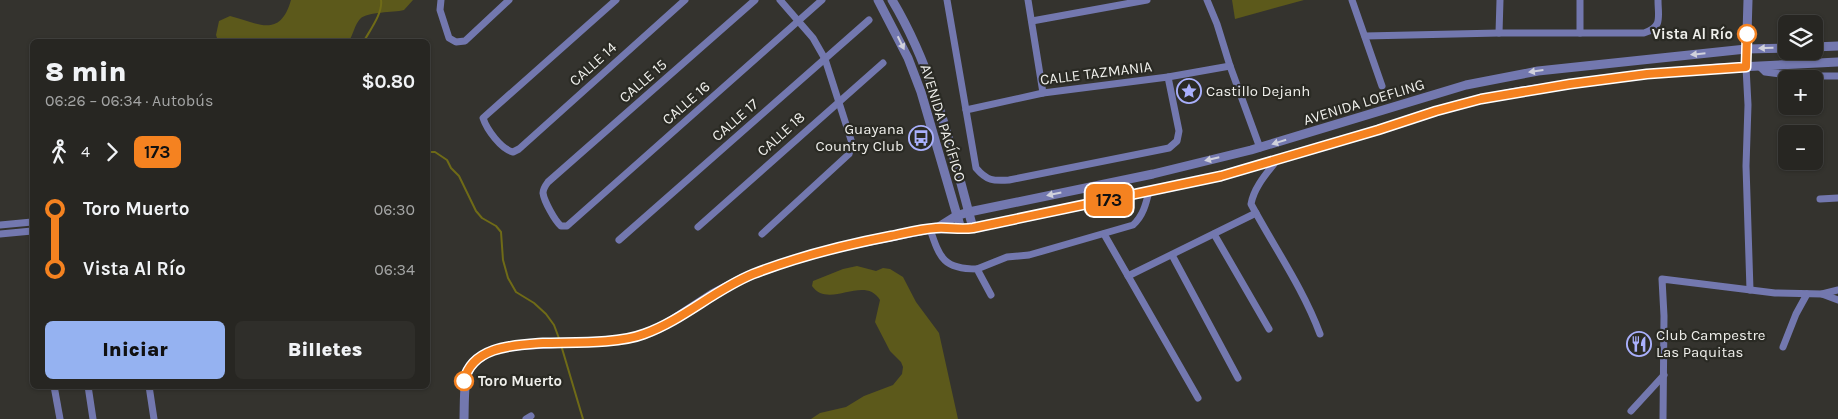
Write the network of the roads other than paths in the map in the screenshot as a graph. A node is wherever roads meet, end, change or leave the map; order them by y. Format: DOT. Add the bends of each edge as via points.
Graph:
graph roads {
  1 [pos="441,0"];
  2 [pos="510,0"];
  3 [pos="685,0"];
  4 [pos="755,0"];
  5 [pos="780,0"];
  6 [pos="822,0"];
  7 [pos="878,0"];
  8 [pos="892,0"];
  9 [pos="947,0"];
  10 [pos="1028,0"];
  11 [pos="1148,0"];
  12 [pos="1207,0"];
  13 [pos="1352,0"];
  14 [pos="1500,0"];
  15 [pos="1580,0"];
  16 [pos="1658,0"];
  17 [pos="1748,0"];
  18 [pos="612,1"];
  19 [pos="868,20"];
  20 [pos="1032,21"];
  21 [pos="799,22"];
  22 [pos="1500,33"];
  23 [pos="1580,34"];
  24 [pos="1365,36"];
  25 [pos="1838,46"];
  26 [pos="1823,47"];
  27 [pos="1778,48"];
  28 [pos="1746,49"];
  29 [pos="825,59"];
  30 [pos="883,62"];
  31 [pos="1838,62"];
  32 [pos="1230,66"];
  33 [pos="1753,66"];
  34 [pos="1838,77"];
  35 [pos="1168,78"];
  36 [pos="1382,86"];
  37 [pos="1043,93"];
  38 [pos="839,101"];
  39 [pos="966,110"];
  40 [pos="1260,148"];
  41 [pos="1278,160"];
  42 [pos="1149,191"];
  43 [pos="1838,198"];
  44 [pos="1820,200"];
  45 [pos="969,212"];
  46 [pos="1256,213"];
  47 [pos="956,216"];
  48 [pos="30,222"];
  49 [pos="16,224"];
  50 [pos="0,225"];
  51 [pos="567,226"];
  52 [pos="698,227"];
  53 [pos="933,228"];
  54 [pos="973,228"];
  55 [pos="961,230"];
  56 [pos="17,233"];
  57 [pos="0,234"];
  58 [pos="30,234"];
  59 [pos="762,234"];
  60 [pos="1104,234"];
  61 [pos="1214,234"];
  62 [pos="619,240"];
  63 [pos="1172,255"];
  64 [pos="978,269"];
  65 [pos="1128,276"];
  66 [pos="1750,290"];
  67 [pos="1838,290"];
  68 [pos="1807,294"];
  69 [pos="1822,294"];
  70 [pos="991,295"];
  71 [pos="1838,300"];
  72 [pos="1269,329"];
  73 [pos="1320,334"];
  74 [pos="1783,347"];
  75 [pos="1664,375"];
  76 [pos="1238,378"];
  77 [pos="55,389"];
  78 [pos="88,389"];
  79 [pos="149,389"];
  80 [pos="1198,398"];
  81 [pos="1631,411"];
  82 [pos="60,419"];
  83 [pos="93,419"];
  84 [pos="154,419"];
  85 [pos="464,419"];
  86 [pos="1663,419"];
  1 -- 2 [label="street" via="440,10 449,38 456,42 466,41"];
  3 -- 18 [label="street, CALLE 14" via="519,149 507,150 483,118"];
  4 -- 51 [label="street, CALLE 15" via="548,182 543,194 556,222"];
  5 -- 21 [label="street"];
  6 -- 21 [label="street, CALLE 16"];
  7 -- 47 [label="street, AVENIDA PACÍFICO, one-way" via="908,58 921,92"];
  8 -- 45 [label="street, AVENIDA PACÍFICO" via="920,53 933,88"];
  9 -- 39 [label="street"];
  10 -- 20 [label="street"];
  11 -- 20 [label="street"];
  12 -- 32 [label="street"];
  13 -- 24 [label="street"];
  14 -- 22 [label="street"];
  15 -- 23 [label="street"];
  16 -- 23 [label="street" via="1658,25 1654,30"];
  17 -- 28 [label="street"];
  19 -- 29 [label="street, CALLE 17"];
  20 -- 37 [label="street"];
  21 -- 29 [label="street"];
  21 -- 51 [label="street, CALLE 16"];
  22 -- 23 [label="street"];
  22 -- 24 [label="street"];
  24 -- 36 [label="street"];
  25 -- 26 [label="street"];
  27 -- 28 [label="street, AVENIDA LOEFLING, one-way"];
  28 -- 33 [label="street"];
  28 -- 40 [label="street, AVENIDA LOEFLING, one-way" via="1508,76 1466,85"];
  29 -- 38 [label="street"];
  29 -- 62 [label="street, CALLE 17"];
  30 -- 38 [label="street, CALLE 18"];
  31 -- 33 [label="street, AVENIDA LOEFLING"];
  32 -- 35 [label="street, CALLE TAZMANIA"];
  32 -- 40 [label="street"];
  33 -- 34 [label="street" via="1765,72"];
  33 -- 41 [label="street, AVENIDA LOEFLING" via="1647,74 1481,99"];
  33 -- 66 [label="street" via="1746,166"];
  35 -- 37 [label="street, CALLE TAZMANIA"];
  35 -- 39 [label="street" via="1179,132 1177,140 1169,148 1009,180 983,177 976,168"];
  37 -- 39 [label="street, CALLE TAZMANIA"];
  38 -- 52 [label="street, CALLE 18"];
  38 -- 59 [label="street" via="852,144 849,154"];
  40 -- 45 [label="street, AVENIDA LOEFLING, one-way"];
  41 -- 42 [label="street, AVENIDA LOEFLING"];
  41 -- 46 [label="street" via="1252,196 1251,204"];
  42 -- 54 [label="street, AVENIDA LOEFLING"];
  42 -- 60 [label="street" via="1139,220"];
  43 -- 44 [label="street"];
  45 -- 47 [label="street, AVENIDA LOEFLING"];
  45 -- 54 [label="street, AVENIDA PACÍFICO"];
  46 -- 61 [label="street"];
  46 -- 73 [label="street" via="1300,289"];
  47 -- 53 [label="street, AVENIDA LOEFLING"];
  47 -- 55 [label="street, AVENIDA PACÍFICO"];
  48 -- 49 [label="street"];
  49 -- 50 [label="street"];
  49 -- 56 [label="street"];
  53 -- 55 [label="street, AVENIDA LOEFLING"];
  53 -- 64 [label="street" via="942,259 960,269"];
  53 -- 85 [label="street" via="831,249 754,274 712,294 663,326 639,336 490,351 477,359 465,376"];
  54 -- 55 [label="street, AVENIDA LOEFLING"];
  56 -- 57 [label="street"];
  56 -- 58 [label="street"];
  60 -- 64 [label="street" via="1029,255 1007,257"];
  60 -- 65 [label="street"];
  61 -- 63 [label="street"];
  61 -- 72 [label="street"];
  63 -- 65 [label="street"];
  63 -- 76 [label="street"];
  64 -- 70 [label="street"];
  65 -- 80 [label="street"];
  66 -- 68 [label="street"];
  66 -- 75 [label="street" via="1662,279"];
  67 -- 69 [label="street"];
  68 -- 69 [label="street"];
  68 -- 74 [label="street"];
  69 -- 71 [label="street"];
  75 -- 81 [label="street"];
  75 -- 86 [label="street"];
  77 -- 82 [label="street"];
  78 -- 83 [label="street"];
  79 -- 84 [label="street"];
}
